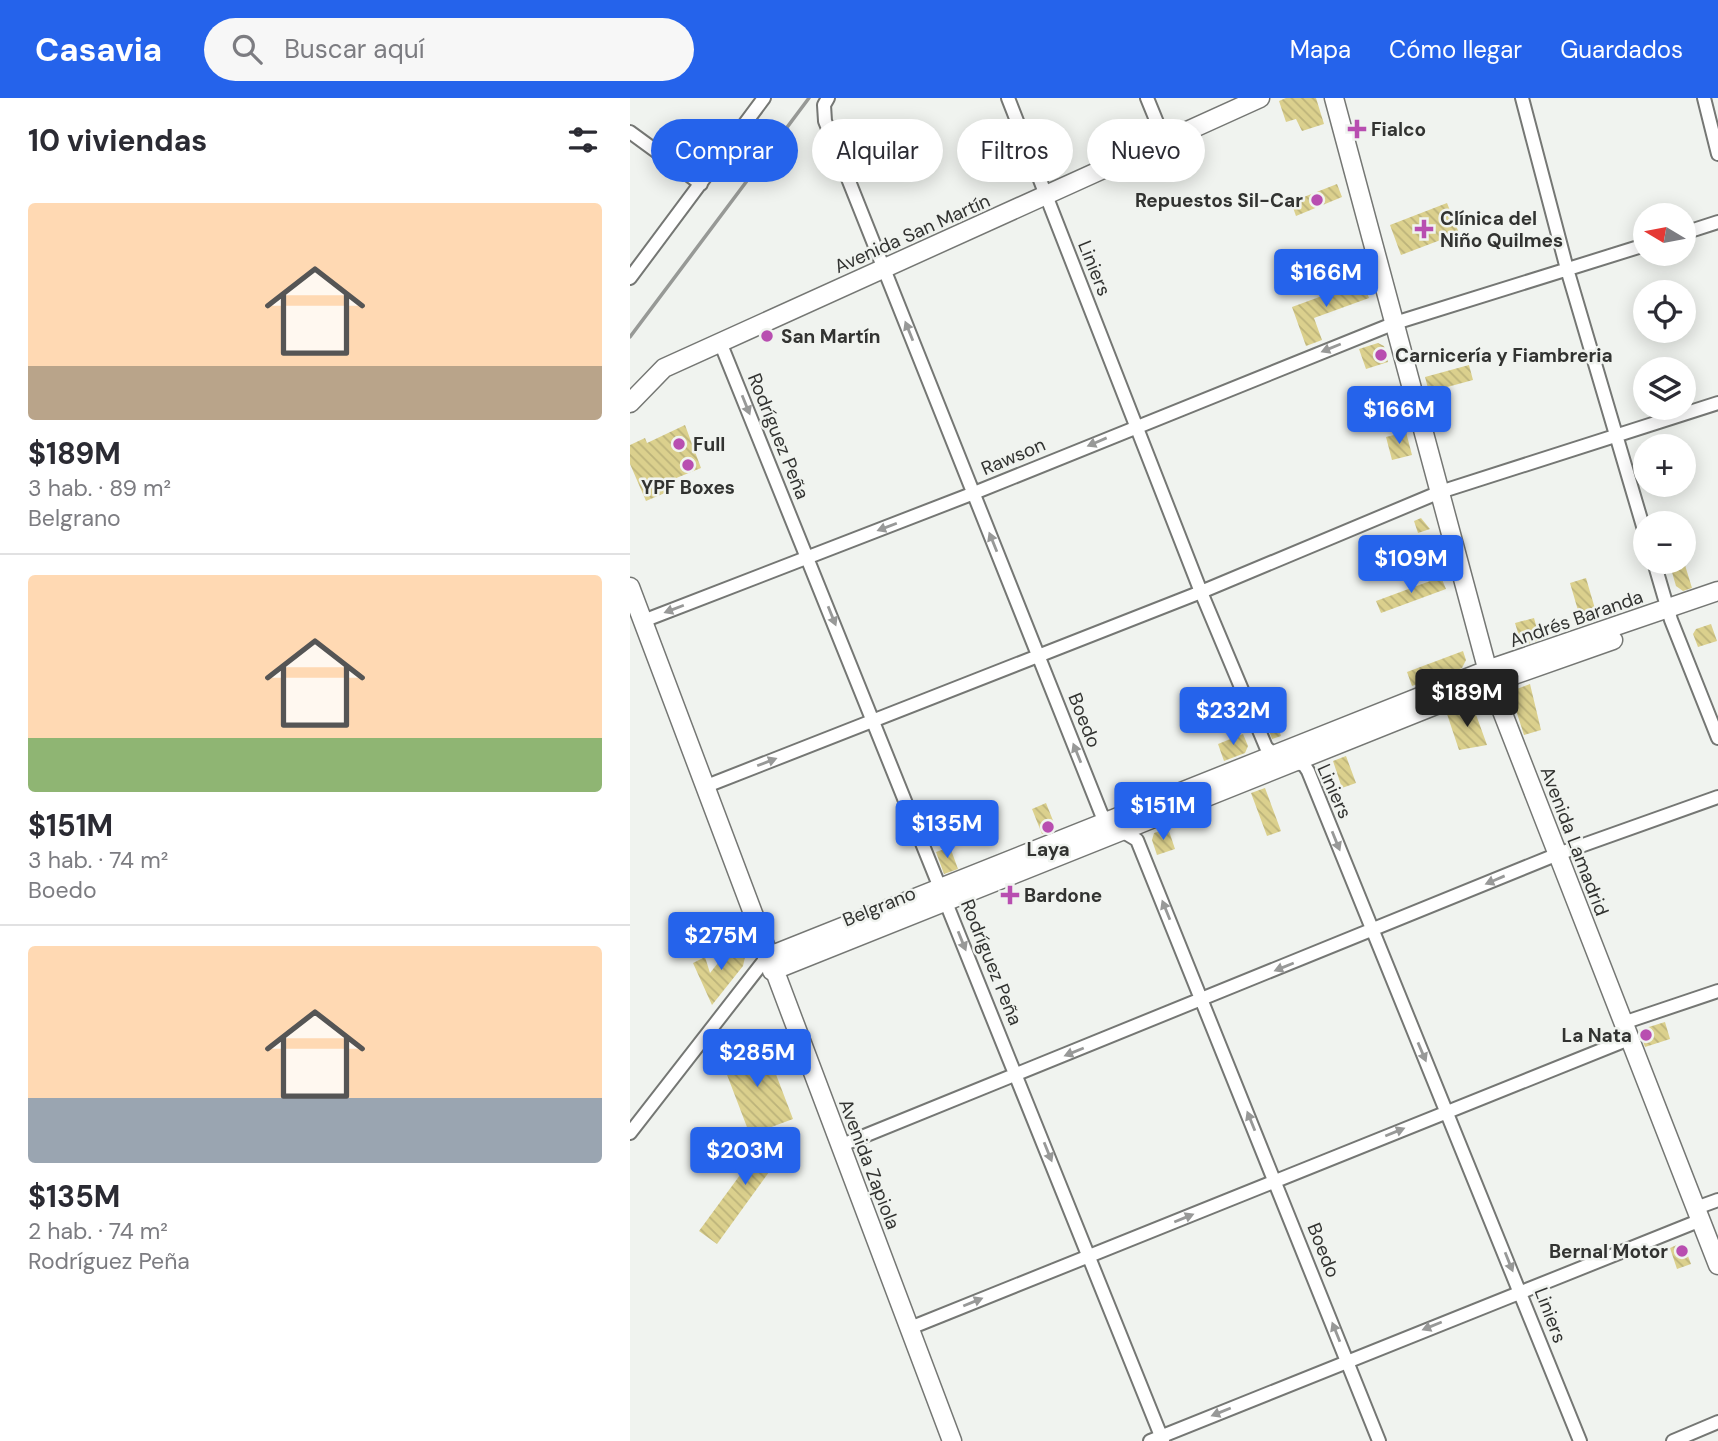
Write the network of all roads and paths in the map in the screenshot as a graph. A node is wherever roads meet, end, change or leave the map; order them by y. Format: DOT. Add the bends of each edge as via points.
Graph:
graph roads {
  1 [pos="764,98"];
  2 [pos="828,98"];
  3 [pos="1008,98"];
  4 [pos="1147,98"];
  5 [pos="1260,98"];
  6 [pos="1334,98"];
  7 [pos="1522,98"];
  8 [pos="1704,98"];
  9 [pos="1156,119"];
  10 [pos="1205,123"];
  11 [pos="630,132"];
  12 [pos="1718,154"];
  13 [pos="1087,177"];
  14 [pos="701,184"];
  15 [pos="1045,196"];
  16 [pos="1718,222"];
  17 [pos="1696,229"];
  18 [pos="1633,248"];
  19 [pos="884,268"];
  20 [pos="1567,269"];
  21 [pos="630,278"];
  22 [pos="1395,323"];
  23 [pos="720,342"];
  24 [pos="630,403"];
  25 [pos="1718,403"];
  26 [pos="1137,425"];
  27 [pos="1615,435"];
  28 [pos="1440,492"];
  29 [pos="974,493"];
  30 [pos="1638,511"];
  31 [pos="808,558"];
  32 [pos="1657,574"];
  33 [pos="630,587"];
  34 [pos="1718,591"];
  35 [pos="1202,592"];
  36 [pos="1718,603"];
  37 [pos="1669,614"];
  38 [pos="643,621"];
  39 [pos="1039,657"];
  40 [pos="1489,677"];
  41 [pos="874,721"];
  42 [pos="1718,738"];
  43 [pos="1274,755"];
  44 [pos="1296,760"];
  45 [pos="704,787"];
  46 [pos="1718,797"];
  47 [pos="1115,826"];
  48 [pos="1558,854"];
  49 [pos="945,895"];
  50 [pos="1372,932"];
  51 [pos="770,964"];
  52 [pos="1718,991"];
  53 [pos="1203,999"];
  54 [pos="1626,1031"];
  55 [pos="1017,1075"];
  56 [pos="1447,1111"];
  57 [pos="630,1133"];
  58 [pos="842,1144"];
  59 [pos="1276,1181"];
  60 [pos="1718,1200"];
  61 [pos="1698,1214"];
  62 [pos="1090,1256"];
  63 [pos="1718,1265"];
  64 [pos="1521,1290"];
  65 [pos="910,1328"];
  66 [pos="1347,1360"];
  67 [pos="1718,1422"];
  68 [pos="1158,1440"];
  69 [pos="952,1441"];
  70 [pos="1379,1441"];
  71 [pos="1580,1441"];
  72 [pos="1673,1441"];
  1 -- 14 [label="street"];
  2 -- 19 [label="street, Boedo" via="823,114"];
  3 -- 15 [label="street, Liniers"];
  4 -- 9 [label="street"];
  5 -- 10 [label="main road, Avenida San Martín"];
  6 -- 22 [label="main road, Avenida Lamadrid"];
  7 -- 20 [label="street"];
  8 -- 12 [label="street"];
  11 -- 14 [label="street"];
  13 -- 15 [label="main road, Avenida San Martín"];
  14 -- 21 [label="street"];
  15 -- 19 [label="main road, Avenida San Martín"];
  15 -- 26 [label="street, Liniers"];
  16 -- 17 [label="street"];
  18 -- 20 [label="street, Rawson"];
  19 -- 23 [label="main road, Avenida San Martín"];
  29 -- 19 [label="street, Boedo, one-way"];
  20 -- 22 [label="street, Rawson"];
  20 -- 27 [label="street"];
  22 -- 26 [label="street, Rawson, one-way"];
  22 -- 28 [label="main road, Avenida Lamadrid"];
  23 -- 24 [label="main road, Avenida San Martín" via="664,368"];
  23 -- 31 [label="street, Rodríguez Peña, one-way"];
  25 -- 27 [label="street"];
  26 -- 29 [label="street, Rawson, one-way"];
  26 -- 35 [label="street, Liniers"];
  27 -- 28 [label="street"];
  27 -- 30 [label="street"];
  28 -- 35 [label="street"];
  28 -- 40 [label="main road, Avenida Lamadrid"];
  29 -- 31 [label="street, Rawson, one-way"];
  39 -- 29 [label="street, Boedo, one-way"];
  31 -- 38 [label="street, Rawson, one-way"];
  31 -- 41 [label="street, Rodríguez Peña, one-way"];
  32 -- 37 [label="street"];
  33 -- 38 [label="main road, Avenida Zapiola"];
  34 -- 37 [label="main road, Andrés Baranda"];
  35 -- 39 [label="street"];
  35 -- 43 [label="street, Liniers" via="1266,747"];
  36 -- 37 [label="main road, Andrés Baranda"];
  37 -- 40 [label="main road, Andrés Baranda"];
  37 -- 42 [label="street"];
  38 -- 45 [label="main road, Avenida Zapiola"];
  39 -- 41 [label="street"];
  47 -- 39 [label="street, Boedo, one-way"];
  40 -- 43 [label="main road, Belgrano"];
  40 -- 44 [label="main road, Belgrano"];
  40 -- 48 [label="main road, Avenida Lamadrid"];
  45 -- 41 [label="street, one-way"];
  41 -- 49 [label="street, Rodríguez Peña"];
  43 -- 44 [label="street, Liniers"];
  43 -- 47 [label="main road, Belgrano"];
  44 -- 47 [label="main road, Belgrano"];
  44 -- 50 [label="street, Liniers, one-way" via="1308,771"];
  45 -- 51 [label="main road, Avenida Zapiola"];
  46 -- 48 [label="street"];
  47 -- 49 [label="main road, Belgrano"];
  53 -- 47 [label="street, Boedo, one-way" via="1137,840"];
  48 -- 50 [label="street, one-way"];
  48 -- 54 [label="main road, Avenida Lamadrid"];
  49 -- 51 [label="main road, Belgrano"];
  49 -- 55 [label="street, Rodríguez Peña, one-way"];
  50 -- 53 [label="street, one-way"];
  50 -- 56 [label="street, Liniers, one-way"];
  51 -- 57 [label="street, Belgrano" via="751,980"];
  51 -- 58 [label="main road, Avenida Zapiola"];
  52 -- 54 [label="street"];
  53 -- 55 [label="street, one-way"];
  59 -- 53 [label="street, Boedo, one-way"];
  54 -- 56 [label="street"];
  54 -- 61 [label="main road, Avenida Lamadrid"];
  55 -- 58 [label="street"];
  55 -- 62 [label="street, Rodríguez Peña, one-way"];
  59 -- 56 [label="street, one-way"];
  56 -- 64 [label="street, Liniers, one-way"];
  58 -- 65 [label="main road, Avenida Zapiola"];
  62 -- 59 [label="street, one-way"];
  66 -- 59 [label="street, Boedo, one-way"];
  60 -- 61 [label="street"];
  61 -- 63 [label="main road, Avenida Lamadrid"];
  61 -- 64 [label="street"];
  65 -- 62 [label="street, one-way"];
  62 -- 68 [label="street, Rodríguez Peña"];
  64 -- 66 [label="street, one-way"];
  64 -- 71 [label="street, Liniers"];
  65 -- 69 [label="main road, Avenida Zapiola"];
  66 -- 68 [label="street, one-way"];
  66 -- 70 [label="street, Boedo"];
  67 -- 72 [label="street"];
}
